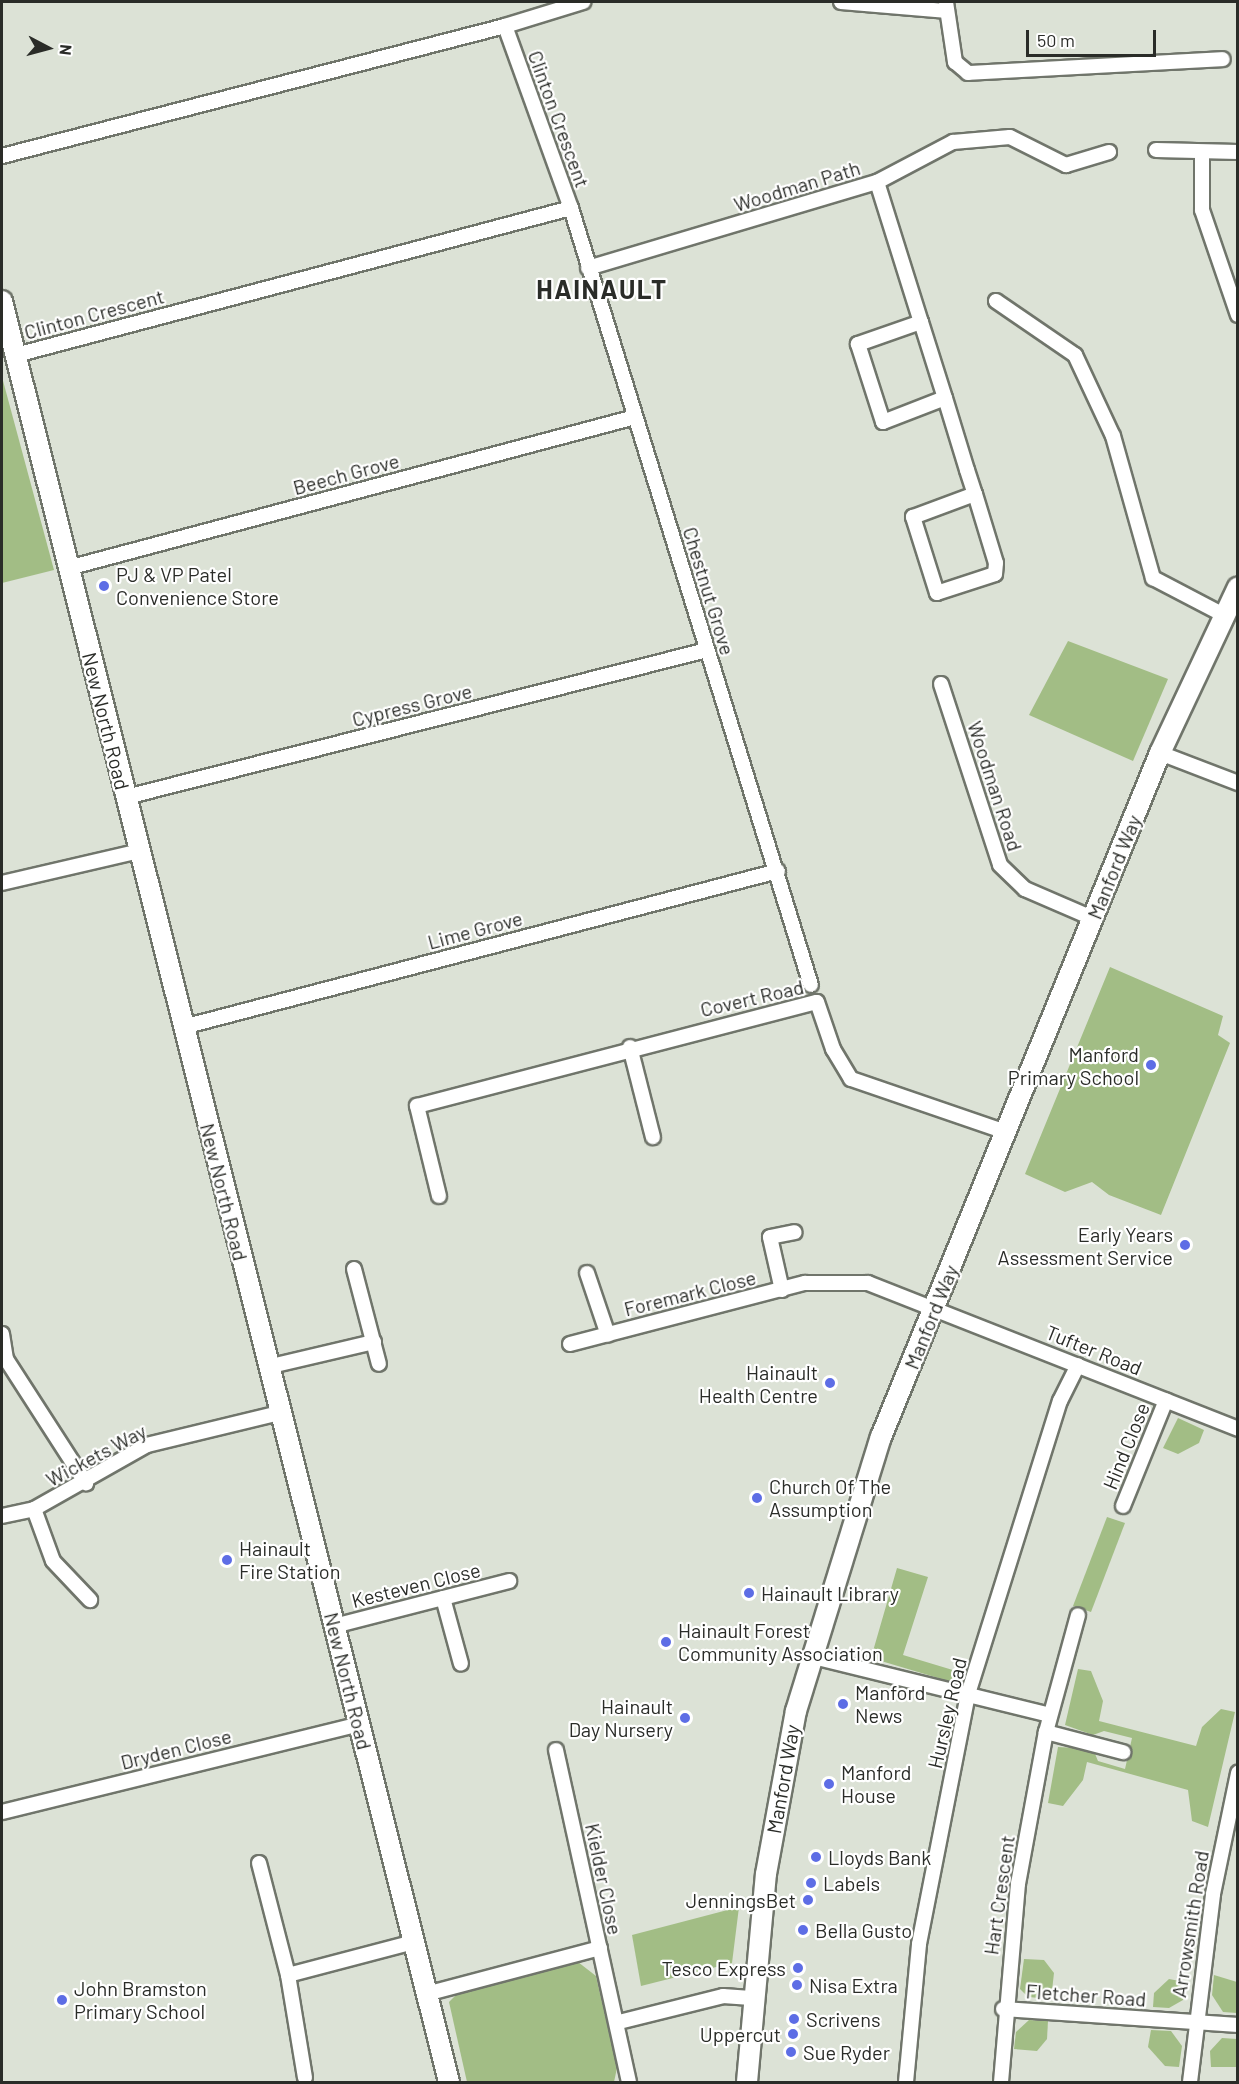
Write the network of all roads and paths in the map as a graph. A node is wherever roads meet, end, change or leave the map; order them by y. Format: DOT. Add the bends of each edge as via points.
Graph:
graph roads {
  1 [pos="583,2"];
  2 [pos="841,2"];
  3 [pos="946,6"];
  4 [pos="506,26"];
  5 [pos="1223,59"];
  6 [pos="1156,150"];
  7 [pos="1108,152"];
  8 [pos="1238,152"];
  9 [pos="1202,154"];
  10 [pos="2,156"];
  11 [pos="877,182"];
  12 [pos="571,208"];
  13 [pos="588,268"];
  14 [pos="996,301"];
  15 [pos="2,302"];
  16 [pos="1238,315"];
  17 [pos="921,322"];
  18 [pos="16,355"];
  19 [pos="945,398"];
  20 [pos="635,417"];
  21 [pos="975,494"];
  22 [pos="68,568"];
  23 [pos="1238,587"];
  24 [pos="1222,614"];
  25 [pos="707,650"];
  26 [pos="941,684"];
  27 [pos="1160,753"];
  28 [pos="1238,783"];
  29 [pos="126,797"];
  30 [pos="139,851"];
  31 [pos="778,871"];
  32 [pos="2,883"];
  33 [pos="1092,918"];
  34 [pos="811,985"];
  35 [pos="183,1027"];
  36 [pos="630,1047"];
  37 [pos="1006,1132"];
  38 [pos="653,1137"];
  39 [pos="439,1196"];
  40 [pos="795,1232"];
  41 [pos="354,1269"];
  42 [pos="587,1273"];
  43 [pos="782,1290"];
  44 [pos="935,1308"];
  45 [pos="2,1334"];
  46 [pos="608,1335"];
  47 [pos="374,1342"];
  48 [pos="570,1344"];
  49 [pos="380,1364"];
  50 [pos="1078,1365"];
  51 [pos="267,1367"];
  52 [pos="1166,1400"];
  53 [pos="279,1413"];
  54 [pos="1238,1429"];
  55 [pos="86,1483"];
  56 [pos="1123,1506"];
  57 [pos="34,1509"];
  58 [pos="2,1516"];
  59 [pos="509,1581"];
  60 [pos="443,1598"];
  61 [pos="90,1600"];
  62 [pos="1078,1615"];
  63 [pos="334,1626"];
  64 [pos="810,1656"];
  65 [pos="461,1664"];
  66 [pos="968,1694"];
  67 [pos="1050,1715"];
  68 [pos="359,1724"];
  69 [pos="1046,1732"];
  70 [pos="556,1750"];
  71 [pos="1123,1752"];
  72 [pos="1237,1775"];
  73 [pos="2,1812"];
  74 [pos="259,1863"];
  75 [pos="414,1942"];
  76 [pos="600,1948"];
  77 [pos="288,1975"];
  78 [pos="426,1994"];
  79 [pos="751,1998"];
  80 [pos="1003,2009"];
  81 [pos="619,2022"];
  82 [pos="1193,2022"];
  83 [pos="1238,2025"];
  84 [pos="305,2078"];
  85 [pos="449,2082"];
  86 [pos="629,2082"];
  87 [pos="747,2082"];
  88 [pos="906,2082"];
  89 [pos="1000,2082"];
  90 [pos="1190,2082"];
  1 -- 4 [label="street"];
  2 -- 3 [label="street"];
  3 -- 5 [label="street" via="955,62 968,73"];
  4 -- 10 [label="street"];
  4 -- 12 [label="street, Clinton Crescent"];
  6 -- 9 [label="street"];
  7 -- 11 [label="street" via="1066,165 1010,137 953,142"];
  8 -- 9 [label="street"];
  9 -- 16 [label="street" via="1202,210"];
  11 -- 13 [label="street, Woodman Path"];
  11 -- 17 [label="street, Woodman Path"];
  12 -- 13 [label="street, Chestnut Grove"];
  12 -- 18 [label="street, Clinton Crescent"];
  13 -- 20 [label="street, Chestnut Grove"];
  14 -- 24 [label="street" via="1075,355 1113,436 1153,578"];
  15 -- 18 [label="street, New North Road"];
  17 -- 19 [label="street, Woodman Path"];
  17 -- 19 [label="street" via="858,344 883,422"];
  18 -- 22 [label="street, New North Road"];
  19 -- 21 [label="street, Woodman Path"];
  20 -- 22 [label="street, Beech Grove"];
  20 -- 25 [label="street, Chestnut Grove"];
  21 -- 21 [label="street, Woodman Path" via="995,574 937,593 914,517"];
  22 -- 29 [label="street, New North Road"];
  23 -- 24 [label="street, Manford Way"];
  24 -- 27 [label="street, Manford Way"];
  25 -- 29 [label="street, Cypress Grove"];
  25 -- 31 [label="street, Chestnut Grove"];
  26 -- 33 [label="street, Woodman Road" via="1000,865 1025,889"];
  27 -- 28 [label="street"];
  27 -- 33 [label="street, Manford Way"];
  29 -- 30 [label="street, New North Road"];
  30 -- 32 [label="street"];
  30 -- 35 [label="street, New North Road"];
  31 -- 34 [label="street, Chestnut Grove"];
  31 -- 35 [label="street, Lime Grove"];
  33 -- 37 [label="street, Manford Way"];
  35 -- 51 [label="street, New North Road"];
  36 -- 37 [label="street, Covert Road" via="817,1002 833,1049 851,1079"];
  36 -- 38 [label="street"];
  36 -- 39 [label="street, Covert Road" via="417,1106"];
  37 -- 44 [label="street, Manford Way"];
  40 -- 43 [label="street, Foremark Close" via="770,1238"];
  41 -- 47 [label="street"];
  42 -- 46 [label="street, Foremark Close"];
  43 -- 44 [label="street, Foremark Close" via="805,1283 868,1283"];
  43 -- 46 [label="street, Foremark Close"];
  44 -- 50 [label="street, Tufter Road"];
  44 -- 64 [label="street, Manford Way" via="881,1437"];
  45 -- 55 [label="street" via="6,1359"];
  46 -- 48 [label="street, Foremark Close"];
  47 -- 49 [label="street"];
  47 -- 51 [label="street"];
  50 -- 52 [label="street, Tufter Road"];
  50 -- 66 [label="street, Hursley Road" via="1060,1401"];
  51 -- 53 [label="street, New North Road"];
  52 -- 54 [label="street, Tufter Road"];
  52 -- 56 [label="street, Hind Close"];
  53 -- 55 [label="street, Wickets Way" via="147,1445"];
  53 -- 63 [label="street, New North Road"];
  55 -- 57 [label="street, Wickets Way"];
  57 -- 58 [label="street, Wickets Way"];
  57 -- 61 [label="street" via="53,1561"];
  59 -- 60 [label="street, Kesteven Close"];
  60 -- 63 [label="street, Kesteven Close"];
  60 -- 65 [label="street"];
  62 -- 67 [label="street"];
  63 -- 68 [label="street, New North Road"];
  64 -- 66 [label="street"];
  64 -- 79 [label="street, Manford Way" via="766,1874"];
  66 -- 67 [label="street"];
  66 -- 88 [label="street, Hursley Road" via="919,1944"];
  67 -- 69 [label="street, Hart Crescent"];
  68 -- 73 [label="street, Dryden Close"];
  68 -- 75 [label="street, New North Road"];
  69 -- 71 [label="street"];
  69 -- 80 [label="street, Hart Crescent" via="1018,1884"];
  70 -- 76 [label="street, Kielder Close"];
  72 -- 82 [label="street, Arrowsmith Road"];
  74 -- 77 [label="street"];
  75 -- 77 [label="street"];
  75 -- 78 [label="street, New North Road"];
  76 -- 78 [label="street, Kielder Close"];
  76 -- 81 [label="street"];
  77 -- 84 [label="street"];
  78 -- 85 [label="street, New North Road"];
  79 -- 81 [label="street" via="723,1996"];
  79 -- 87 [label="street, Manford Way"];
  80 -- 82 [label="street, Fletcher Road"];
  80 -- 89 [label="street, Hart Crescent"];
  81 -- 86 [label="street"];
  82 -- 83 [label="street, Fletcher Road"];
  82 -- 90 [label="street, Arrowsmith Road"];
}
